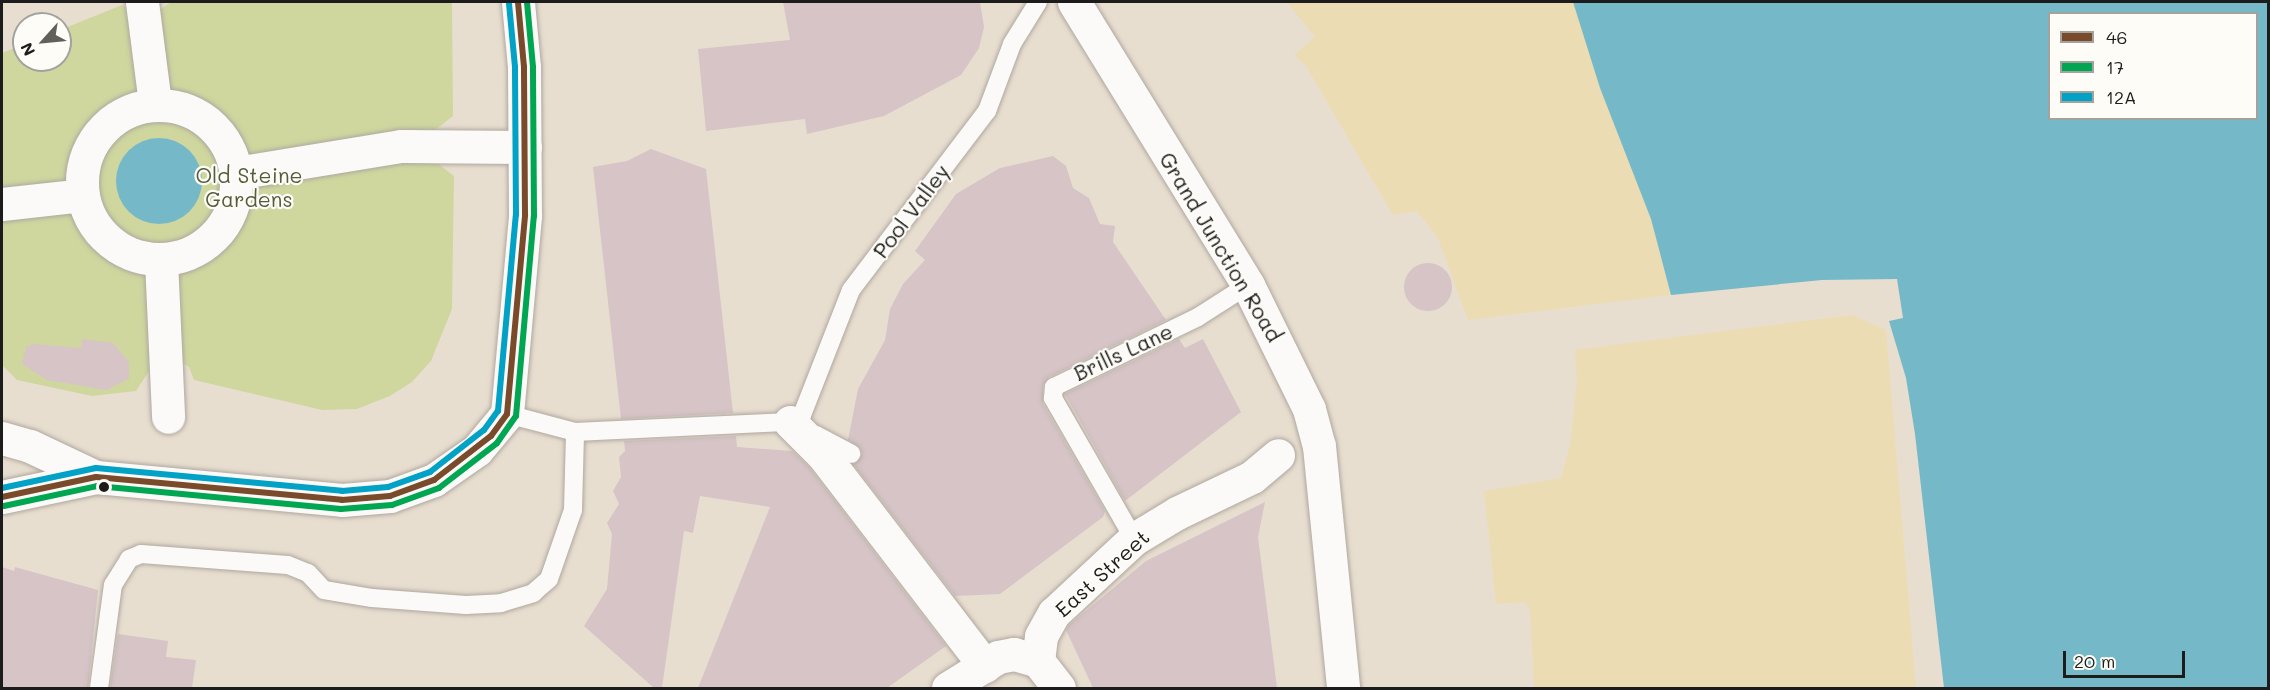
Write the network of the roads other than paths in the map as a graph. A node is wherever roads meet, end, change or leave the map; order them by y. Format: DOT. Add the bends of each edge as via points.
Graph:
graph roads {
  1 [pos="142,2"];
  2 [pos="518,2"];
  3 [pos="1038,2"];
  4 [pos="1074,2"];
  5 [pos="155,104"];
  6 [pos="525,147"];
  7 [pos="236,173"];
  8 [pos="83,195"];
  9 [pos="2,204"];
  10 [pos="160,260"];
  11 [pos="1248,285"];
  12 [pos="507,414"];
  13 [pos="168,417"];
  14 [pos="790,422"];
  15 [pos="575,432"];
  16 [pos="2,438"];
  17 [pos="851,454"];
  18 [pos="1278,455"];
  19 [pos="96,477"];
  20 [pos="2,497"];
  21 [pos="1134,539"];
  22 [pos="1038,661"];
  23 [pos="985,666"];
  24 [pos="99,688"];
  25 [pos="948,688"];
  26 [pos="1059,688"];
  27 [pos="1343,688"];
  1 -- 5 [label="street"];
  2 -- 6 [label="street"];
  3 -- 14 [label="lane, Pool Valley" via="1012,44 987,111 851,290 802,415"];
  4 -- 11 [label="street, Grand Junction Road"];
  5 -- 7 [label="street" via="181,107 214,127 229,148"];
  5 -- 8 [label="street" via="121,114 95,138 82,171"];
  6 -- 7 [label="street" via="401,146"];
  6 -- 12 [label="street" via="525,215"];
  7 -- 10 [label="street" via="233,205 217,234 196,250"];
  8 -- 9 [label="street"];
  8 -- 10 [label="street" via="90,215 109,241 127,252"];
  10 -- 13 [label="street"];
  11 -- 21 [label="lane, Brills Lane" via="1198,317 1054,387 1053,398"];
  11 -- 27 [label="street, Grand Junction Road" via="1309,409 1319,446"];
  12 -- 15 [label="lane"];
  12 -- 19 [label="street" via="492,436 434,480 390,496 342,500"];
  14 -- 15 [label="lane"];
  14 -- 17 [label="lane"];
  14 -- 23 [label="street" via="823,455"];
  15 -- 24 [label="lane" via="573,510 564,541 549,579 524,597 466,605 372,598 324,590 308,573 288,565 141,554 129,559 113,585"];
  16 -- 19 [label="street" via="30,446"];
  18 -- 21 [label="street, East Street" via="1252,477 1177,513"];
  19 -- 20 [label="street"];
  21 -- 22 [label="street, East Street" via="1054,613 1041,636"];
  22 -- 23 [label="street" via="1014,654"];
  22 -- 26 [label="street"];
  23 -- 25 [label="street"];
}
